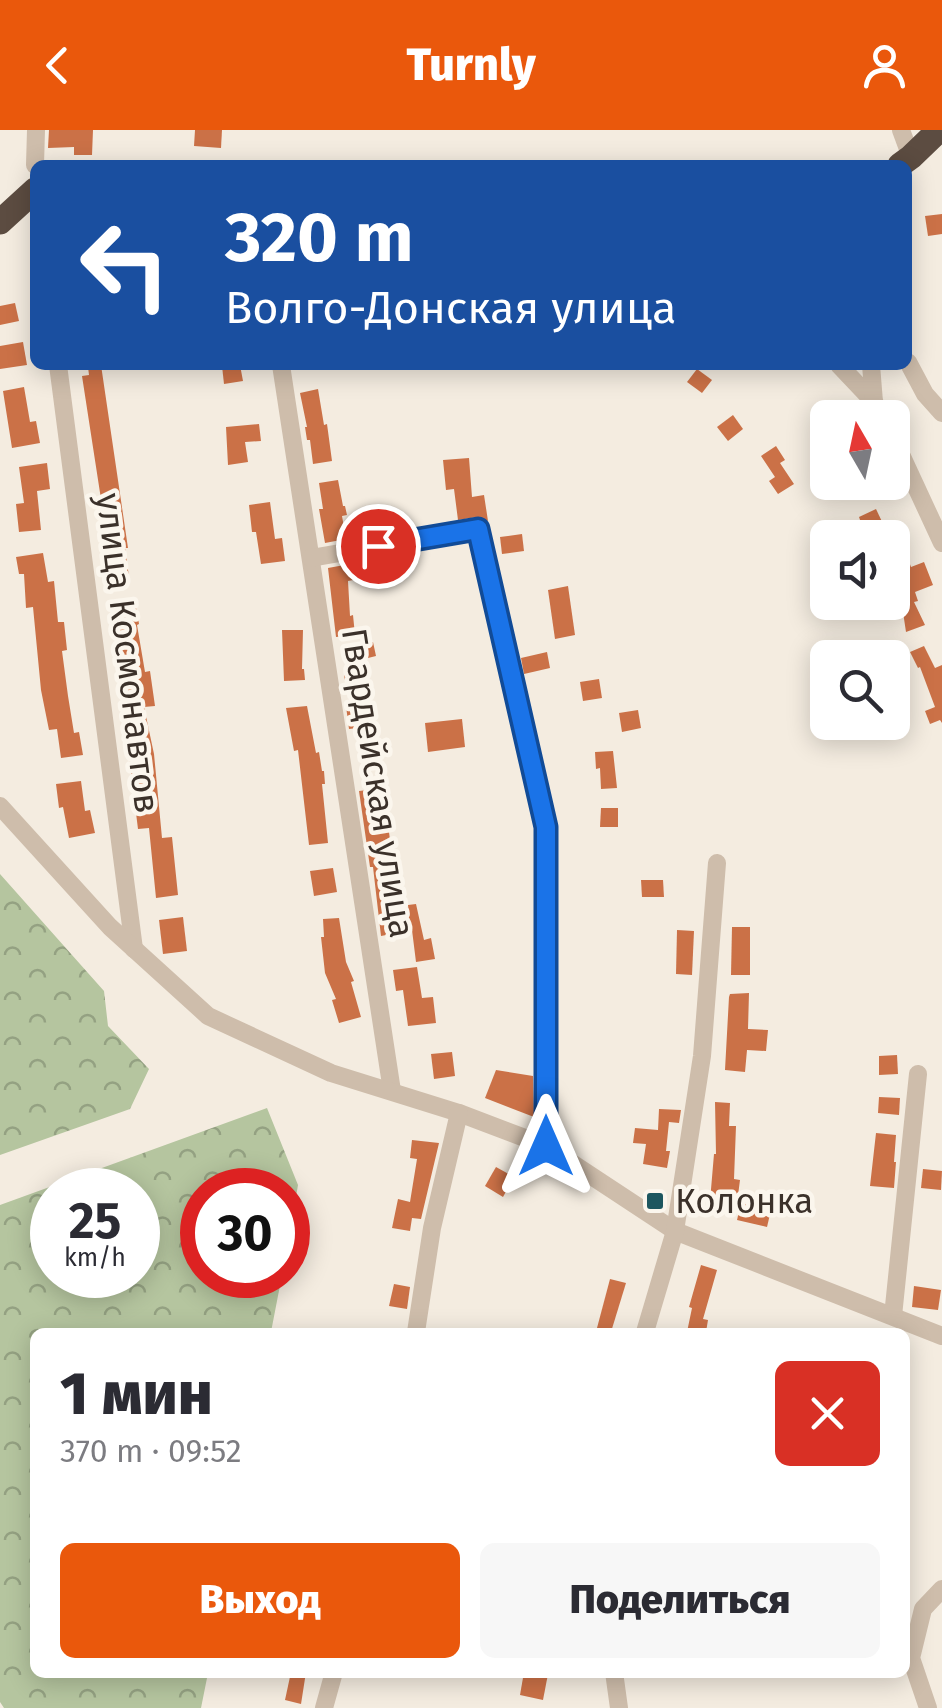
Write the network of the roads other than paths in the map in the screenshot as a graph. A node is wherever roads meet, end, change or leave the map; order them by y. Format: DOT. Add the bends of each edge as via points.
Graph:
graph roads {
  1 [pos="36,130"];
  2 [pos="901,130"];
  3 [pos="939,130"];
  4 [pos="36,160"];
  5 [pos="906,160"];
  6 [pos="907,160"];
  7 [pos="30,195"];
  8 [pos="0,222"];
  9 [pos="59,370"];
  10 [pos="282,370"];
  11 [pos="842,370"];
  12 [pos="873,370"];
  13 [pos="912,370"];
  14 [pos="869,400"];
  15 [pos="877,400"];
  16 [pos="942,413"];
  17 [pos="910,474"];
  18 [pos="942,543"];
  19 [pos="311,558"];
  20 [pos="0,806"];
  21 [pos="717,863"];
  22 [pos="134,948"];
  23 [pos="918,1074"];
  24 [pos="392,1092"];
  25 [pos="459,1113"];
  26 [pos="546,1146"];
  27 [pos="675,1230"];
  28 [pos="893,1316"];
  29 [pos="417,1328"];
  30 [pos="646,1328"];
  31 [pos="942,1336"];
  32 [pos="942,1590"];
  33 [pos="332,1678"];
  34 [pos="615,1678"];
  35 [pos="324,1708"];
  36 [pos="619,1708"];
  37 [pos="928,1708"];
  1 -- 4 [label="street"];
  2 -- 5 [label="street"];
  3 -- 6 [label="highway"];
  7 -- 8 [label="highway"];
  9 -- 22 [label="street, улица Космонавтов"];
  10 -- 19 [label="street, Гвардейская улица"];
  11 -- 14 [label="street"];
  12 -- 15 [label="street"];
  13 -- 16 [label="street"];
  17 -- 18 [label="street"];
  19 -- 24 [label="street, Гвардейская улица"];
  19 -- 26 [label="street" via="478,529 546,827"];
  20 -- 22 [label="street"];
  21 -- 27 [label="street" via="702,1056"];
  22 -- 24 [label="street" via="208,1016 331,1073"];
  23 -- 28 [label="street"];
  24 -- 25 [label="street"];
  25 -- 26 [label="street"];
  25 -- 29 [label="street"];
  26 -- 27 [label="street"];
  27 -- 28 [label="street"];
  27 -- 30 [label="street"];
  28 -- 31 [label="street"];
  32 -- 37 [label="street" via="923,1609 911,1658"];
  33 -- 35 [label="street"];
  34 -- 36 [label="street"];
}
